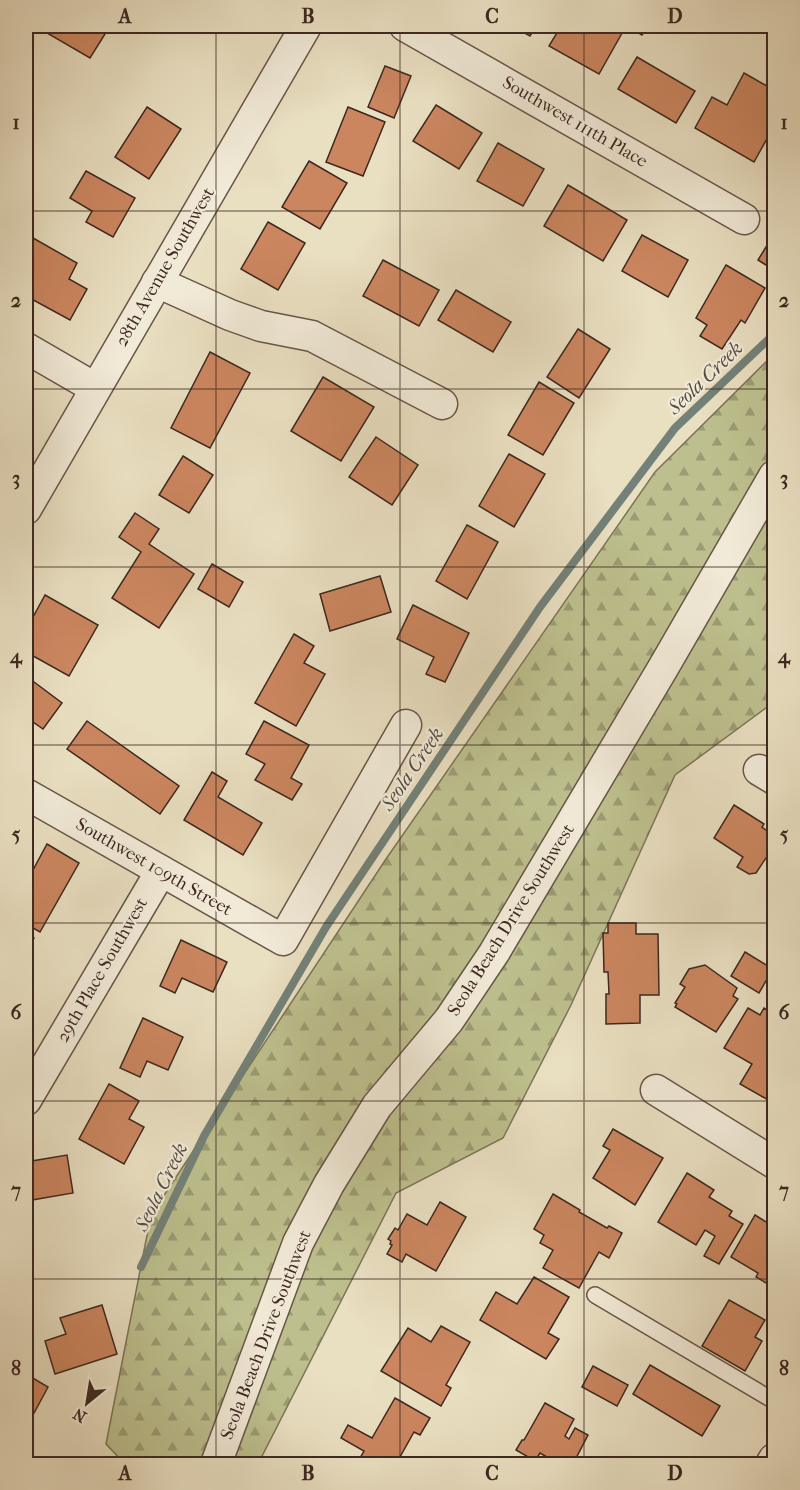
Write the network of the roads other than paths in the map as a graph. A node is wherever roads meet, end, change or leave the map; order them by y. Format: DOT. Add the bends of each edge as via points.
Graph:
graph roads {
  1 [pos="306,26"];
  2 [pos="405,26"];
  3 [pos="744,219"];
  4 [pos="157,282"];
  5 [pos="26,348"];
  6 [pos="95,388"];
  7 [pos="442,404"];
  8 [pos="774,476"];
  9 [pos="26,509"];
  10 [pos="406,725"];
  11 [pos="26,794"];
  12 [pos="160,871"];
  13 [pos="656,1090"];
  14 [pos="26,1100"];
  15 [pos="774,1162"];
  16 [pos="595,1295"];
  17 [pos="774,1401"];
  18 [pos="774,1459"];
  19 [pos="216,1464"];
  20 [pos="771,1464"];
  1 -- 4 [label="street, 28th Avenue Southwest"];
  2 -- 3 [label="street, Southwest 111th Place"];
  4 -- 6 [label="street, 28th Avenue Southwest"];
  4 -- 7 [label="street" via="251,323 312,336"];
  5 -- 6 [label="street"];
  6 -- 9 [label="street, 28th Avenue Southwest"];
  8 -- 19 [label="street, Seola Beach Drive Southwest" via="494,953 449,1020 377,1107 329,1184 298,1243"];
  10 -- 12 [label="street, Southwest 109th Street" via="283,940"];
  11 -- 12 [label="street, Southwest 109th Street"];
  12 -- 14 [label="street, 29th Place Southwest"];
  13 -- 15 [label="street"];
  16 -- 17 [label="lane"];
  18 -- 20 [label="street"];
}
